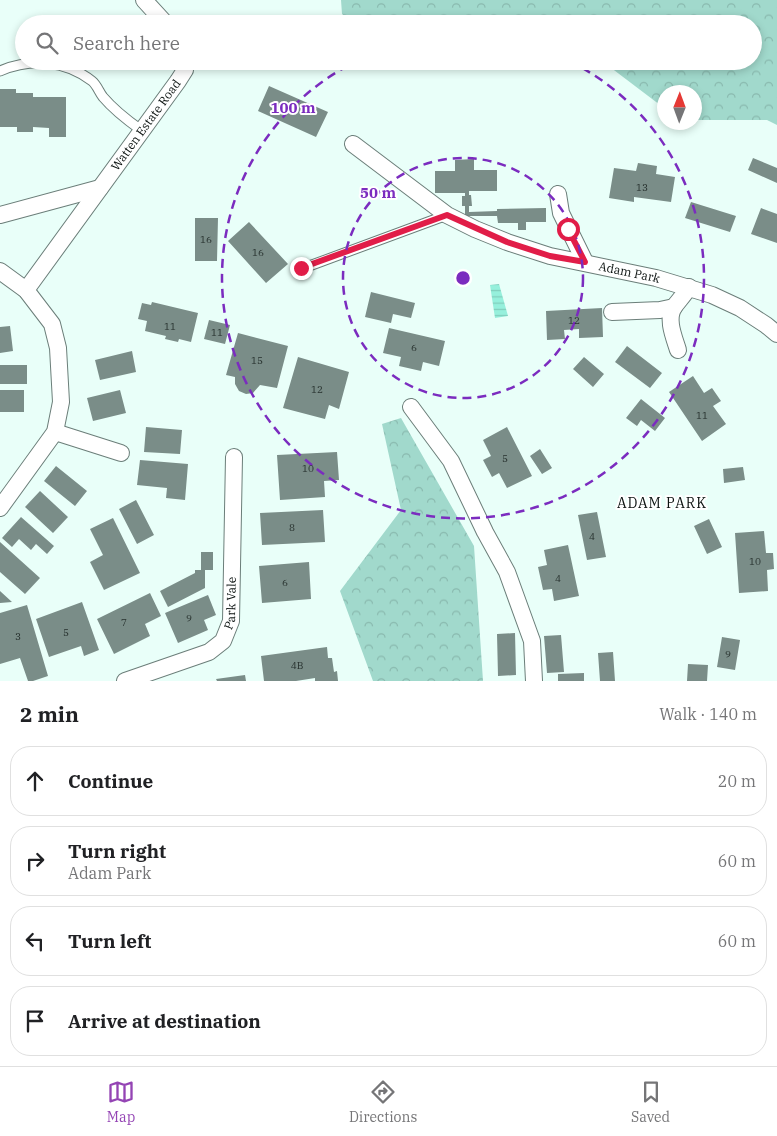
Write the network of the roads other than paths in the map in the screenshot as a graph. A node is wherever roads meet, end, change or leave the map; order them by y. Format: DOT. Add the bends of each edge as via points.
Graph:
graph roads {
  1 [pos="144,0"];
  2 [pos="158,15"];
  3 [pos="15,65"];
  4 [pos="75,70"];
  5 [pos="185,70"];
  6 [pos="0,71"];
  7 [pos="141,130"];
  8 [pos="353,144"];
  9 [pos="100,188"];
  10 [pos="558,194"];
  11 [pos="0,215"];
  12 [pos="447,215"];
  13 [pos="585,262"];
  14 [pos="301,268"];
  15 [pos="0,271"];
  16 [pos="689,287"];
  17 [pos="26,290"];
  18 [pos="674,307"];
  19 [pos="612,312"];
  20 [pos="777,334"];
  21 [pos="678,350"];
  22 [pos="411,407"];
  23 [pos="55,432"];
  24 [pos="121,453"];
  25 [pos="234,457"];
  26 [pos="0,508"];
  27 [pos="125,681"];
  28 [pos="534,681"];
  1 -- 2 [label="street"];
  3 -- 6 [label="lane"];
  4 -- 7 [label="lane" via="94,83 122,116"];
  5 -- 7 [label="street, Watten Estate Road"];
  7 -- 9 [label="street, Watten Estate Road"];
  8 -- 12 [label="street, Adam Park"];
  9 -- 11 [label="street"];
  9 -- 17 [label="street, Watten Estate Road"];
  10 -- 13 [label="street" via="561,213"];
  12 -- 13 [label="street, Adam Park" via="507,242 550,256"];
  12 -- 14 [label="lane"];
  13 -- 16 [label="street, Adam Park"];
  15 -- 17 [label="street"];
  16 -- 18 [label="street"];
  16 -- 20 [label="street, Adam Park" via="740,308"];
  17 -- 23 [label="street" via="52,324 58,348 61,402"];
  18 -- 19 [label="street"];
  18 -- 21 [label="street" via="671,322"];
  22 -- 28 [label="street" via="451,461 507,572 532,641"];
  23 -- 24 [label="street"];
  23 -- 26 [label="street"];
  25 -- 27 [label="street, Park Vale" via="231,621 223,641 209,652"];
}
